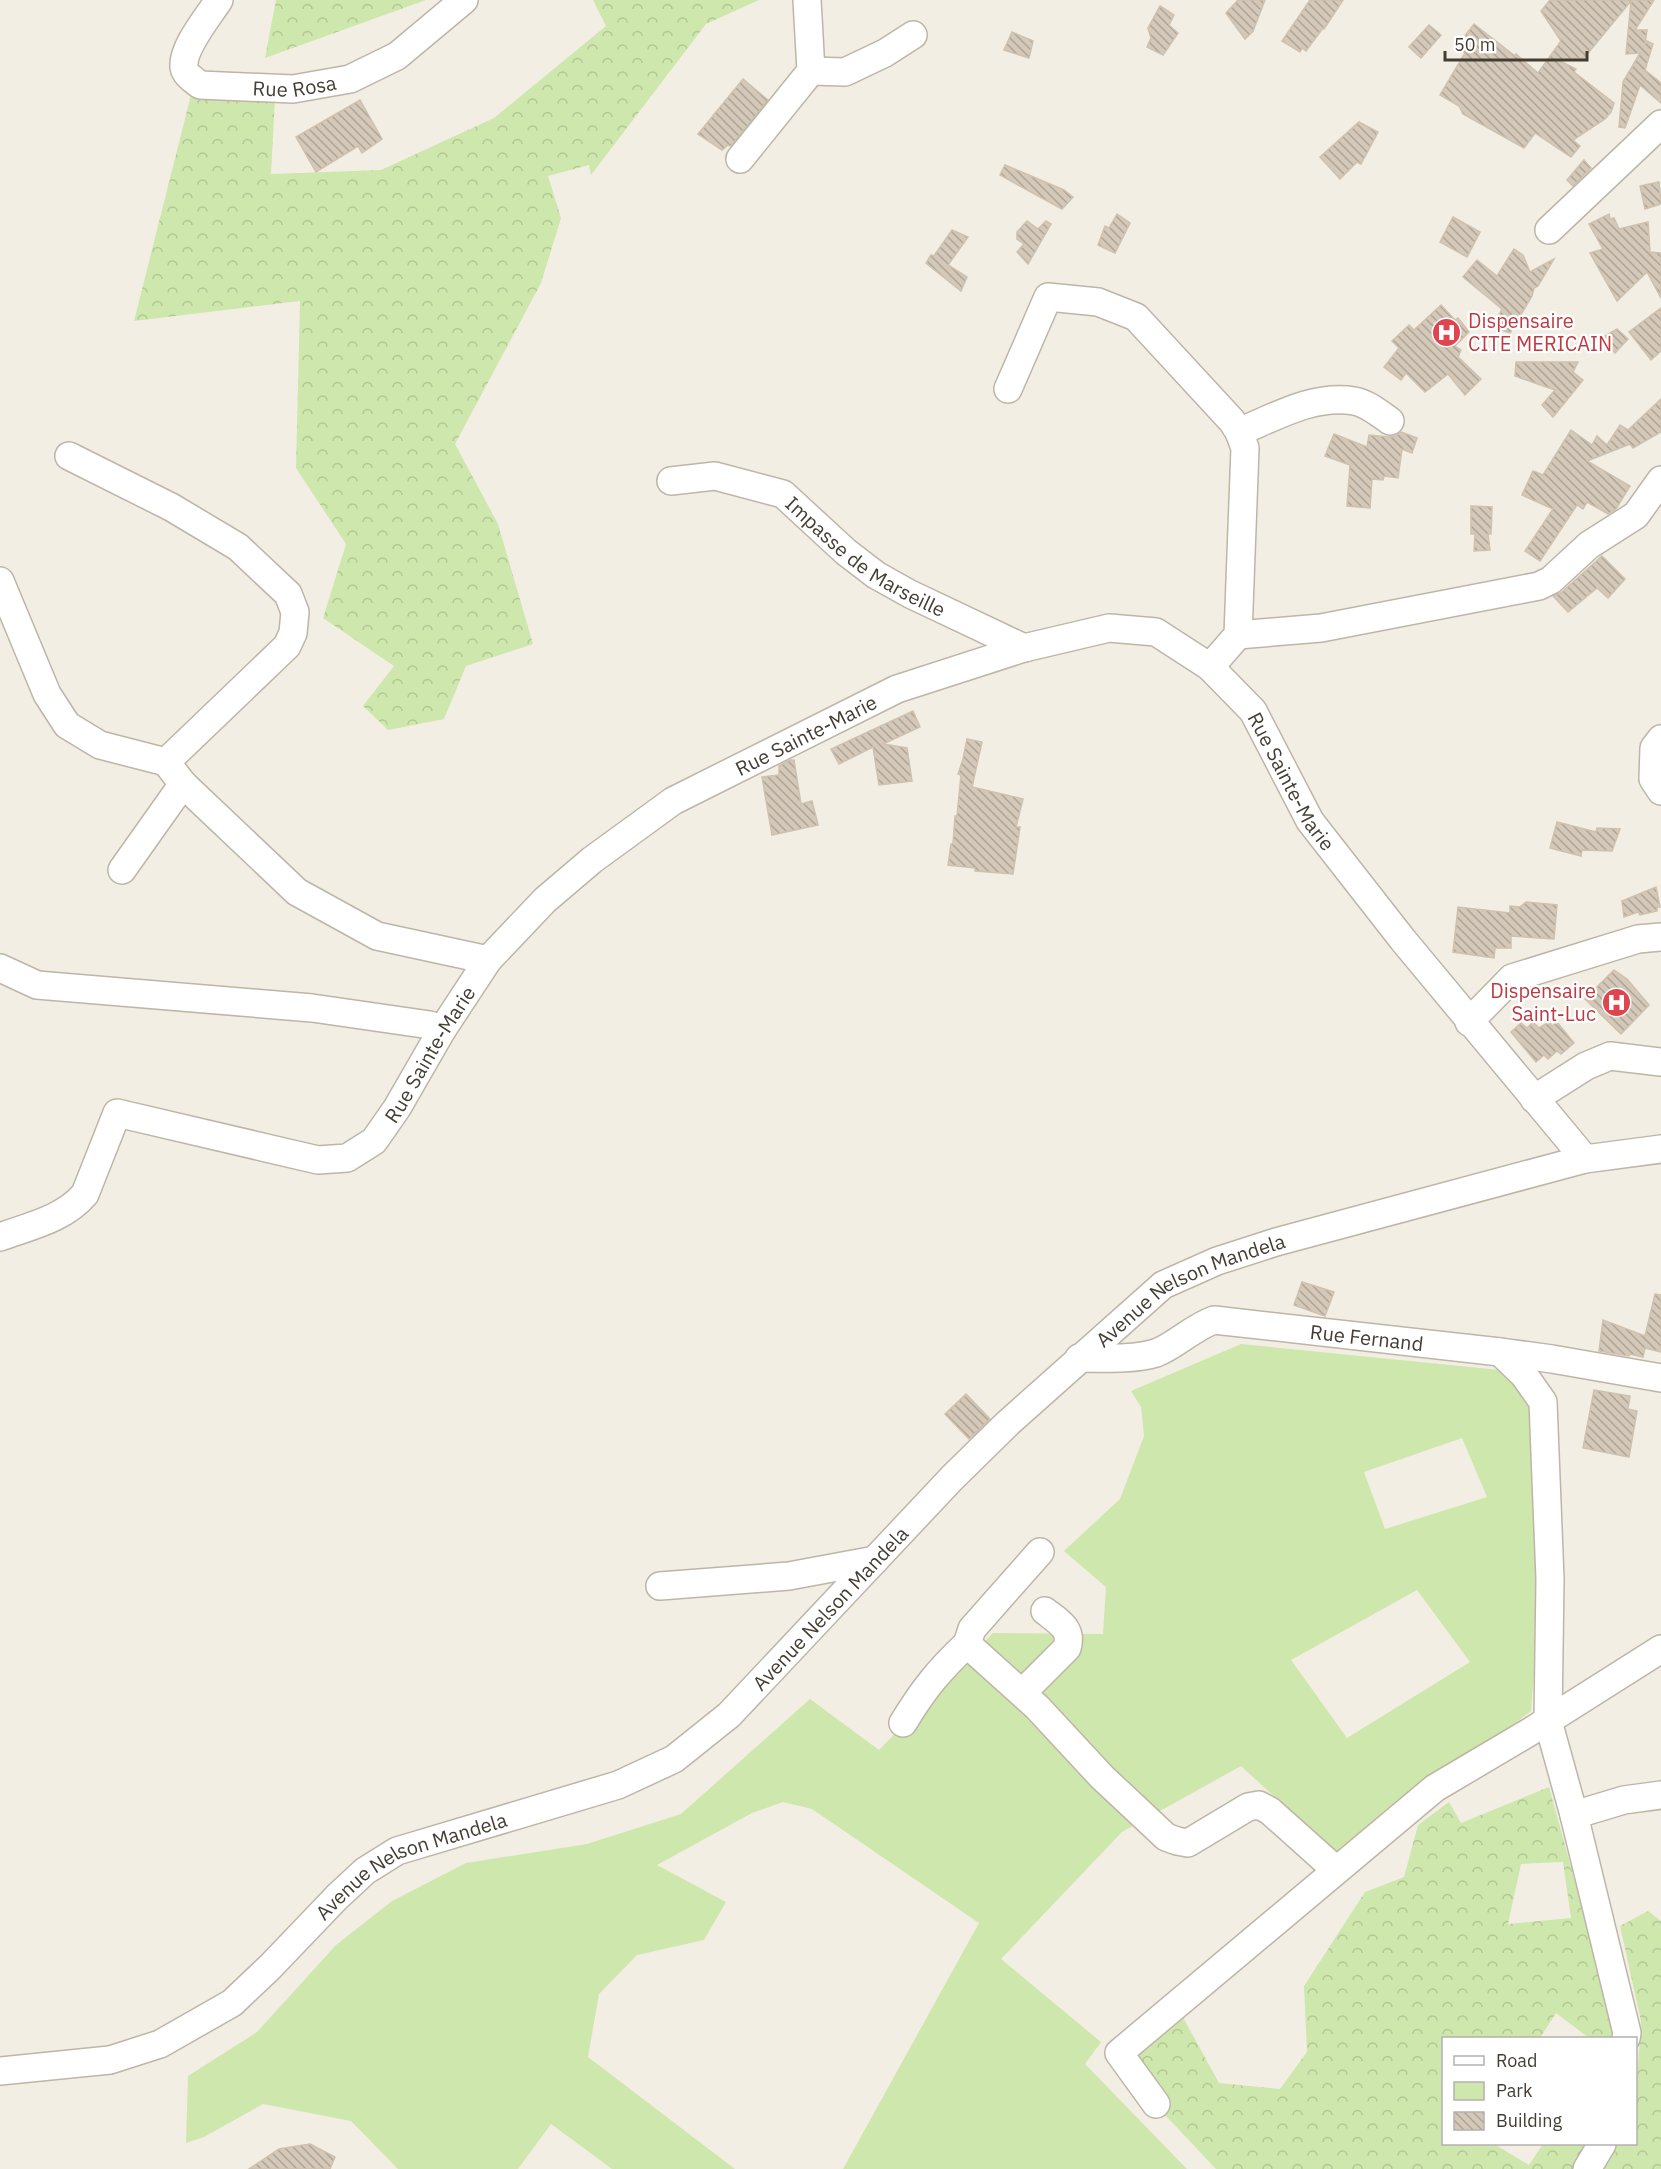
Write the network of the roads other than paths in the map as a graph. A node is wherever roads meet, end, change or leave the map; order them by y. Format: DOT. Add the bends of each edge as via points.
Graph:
graph roads {
  1 [pos="219,0"];
  2 [pos="464,0"];
  3 [pos="807,0"];
  4 [pos="913,35"];
  5 [pos="811,71"];
  6 [pos="1661,124"];
  7 [pos="740,159"];
  8 [pos="1550,230"];
  9 [pos="1008,389"];
  10 [pos="1390,421"];
  11 [pos="1239,432"];
  12 [pos="69,456"];
  13 [pos="1661,480"];
  14 [pos="671,481"];
  15 [pos="0,581"];
  16 [pos="1238,635"];
  17 [pos="1024,648"];
  18 [pos="1210,667"];
  19 [pos="1661,739"];
  20 [pos="166,762"];
  21 [pos="183,784"];
  22 [pos="1661,791"];
  23 [pos="122,870"];
  24 [pos="1661,937"];
  25 [pos="489,960"];
  26 [pos="0,969"];
  27 [pos="1469,1022"];
  28 [pos="442,1030"];
  29 [pos="1661,1062"];
  30 [pos="1534,1099"];
  31 [pos="1661,1149"];
  32 [pos="1585,1159"];
  33 [pos="0,1237"];
  34 [pos="1500,1352"];
  35 [pos="1079,1359"];
  36 [pos="1661,1378"];
  37 [pos="1040,1552"];
  38 [pos="875,1560"];
  39 [pos="660,1586"];
  40 [pos="1045,1611"];
  41 [pos="967,1644"];
  42 [pos="1661,1649"];
  43 [pos="1022,1693"];
  44 [pos="1548,1721"];
  45 [pos="903,1723"];
  46 [pos="1661,1795"];
  47 [pos="1574,1815"];
  48 [pos="1336,1870"];
  49 [pos="1626,2037"];
  50 [pos="0,2071"];
  51 [pos="1156,2104"];
  52 [pos="1601,2145"];
  53 [pos="1587,2169"];
  1 -- 2 [label="street, Rue Rosa" via="185,56 184,69 189,77 200,85 293,89 350,79 397,56"];
  3 -- 5 [label="street"];
  4 -- 5 [label="street" via="845,72"];
  5 -- 7 [label="street"];
  6 -- 8 [label="street"];
  9 -- 11 [label="street" via="1048,297 1098,302 1136,317"];
  10 -- 11 [label="street" via="1356,401 1333,400 1311,403"];
  11 -- 16 [label="street" via="1245,448"];
  12 -- 20 [label="street" via="171,507 238,547 288,594 295,612 287,646"];
  13 -- 16 [label="street" via="1636,515 1589,545 1539,586 1321,628"];
  14 -- 17 [label="street, Impasse de Marseille" via="715,476 783,495 876,575"];
  15 -- 20 [label="street" via="47,694 67,725 100,745"];
  16 -- 18 [label="street"];
  17 -- 18 [label="street, Rue Sainte-Marie" via="1108,628 1156,632"];
  17 -- 25 [label="street, Rue Sainte-Marie" via="897,689 673,801 545,900"];
  18 -- 27 [label="street, Rue Sainte-Marie" via="1253,711 1310,821"];
  19 -- 22 [label="street" via="1654,747 1653,779"];
  20 -- 21 [label="street"];
  21 -- 23 [label="street"];
  21 -- 25 [label="street" via="297,892 377,936"];
  24 -- 27 [label="street" via="1638,939 1512,978"];
  25 -- 28 [label="street, Rue Sainte-Marie"];
  26 -- 28 [label="street" via="37,985 312,1008"];
  27 -- 30 [label="street, Rue Sainte-Marie"];
  28 -- 33 [label="street, Rue Sainte-Marie" via="374,1141 347,1158 309,1158 117,1113 85,1194 77,1203 61,1215"];
  29 -- 30 [label="street" via="1610,1056 1586,1066"];
  30 -- 32 [label="street, Rue Sainte-Marie"];
  31 -- 32 [label="street, Avenue Nelson Mandela"];
  32 -- 35 [label="street, Avenue Nelson Mandela" via="1216,1261 1163,1285"];
  34 -- 35 [label="street, Rue Fernand" via="1214,1320 1157,1353"];
  34 -- 36 [label="street, Rue Fernand"];
  34 -- 44 [label="street" via="1524,1375 1543,1402 1550,1579"];
  35 -- 38 [label="street, Avenue Nelson Mandela" via="952,1478"];
  37 -- 41 [label="street" via="972,1629"];
  38 -- 39 [label="street" via="789,1576"];
  38 -- 50 [label="street, Avenue Nelson Mandela" via="729,1715 674,1759 618,1785 398,1851 365,1871 337,1896 270,1968 232,2002 160,2044 110,2060"];
  40 -- 43 [label="street" via="1068,1630 1069,1642"];
  41 -- 43 [label="street"];
  41 -- 45 [label="street" via="939,1669"];
  42 -- 44 [label="street"];
  43 -- 48 [label="street" via="1166,1837 1188,1843 1248,1807 1259,1806 1270,1811"];
  44 -- 47 [label="street"];
  44 -- 48 [label="street" via="1435,1788"];
  46 -- 47 [label="street" via="1624,1800"];
  47 -- 49 [label="street"];
  48 -- 51 [label="street" via="1119,2053"];
  52 -- 53 [label="street"];
}
